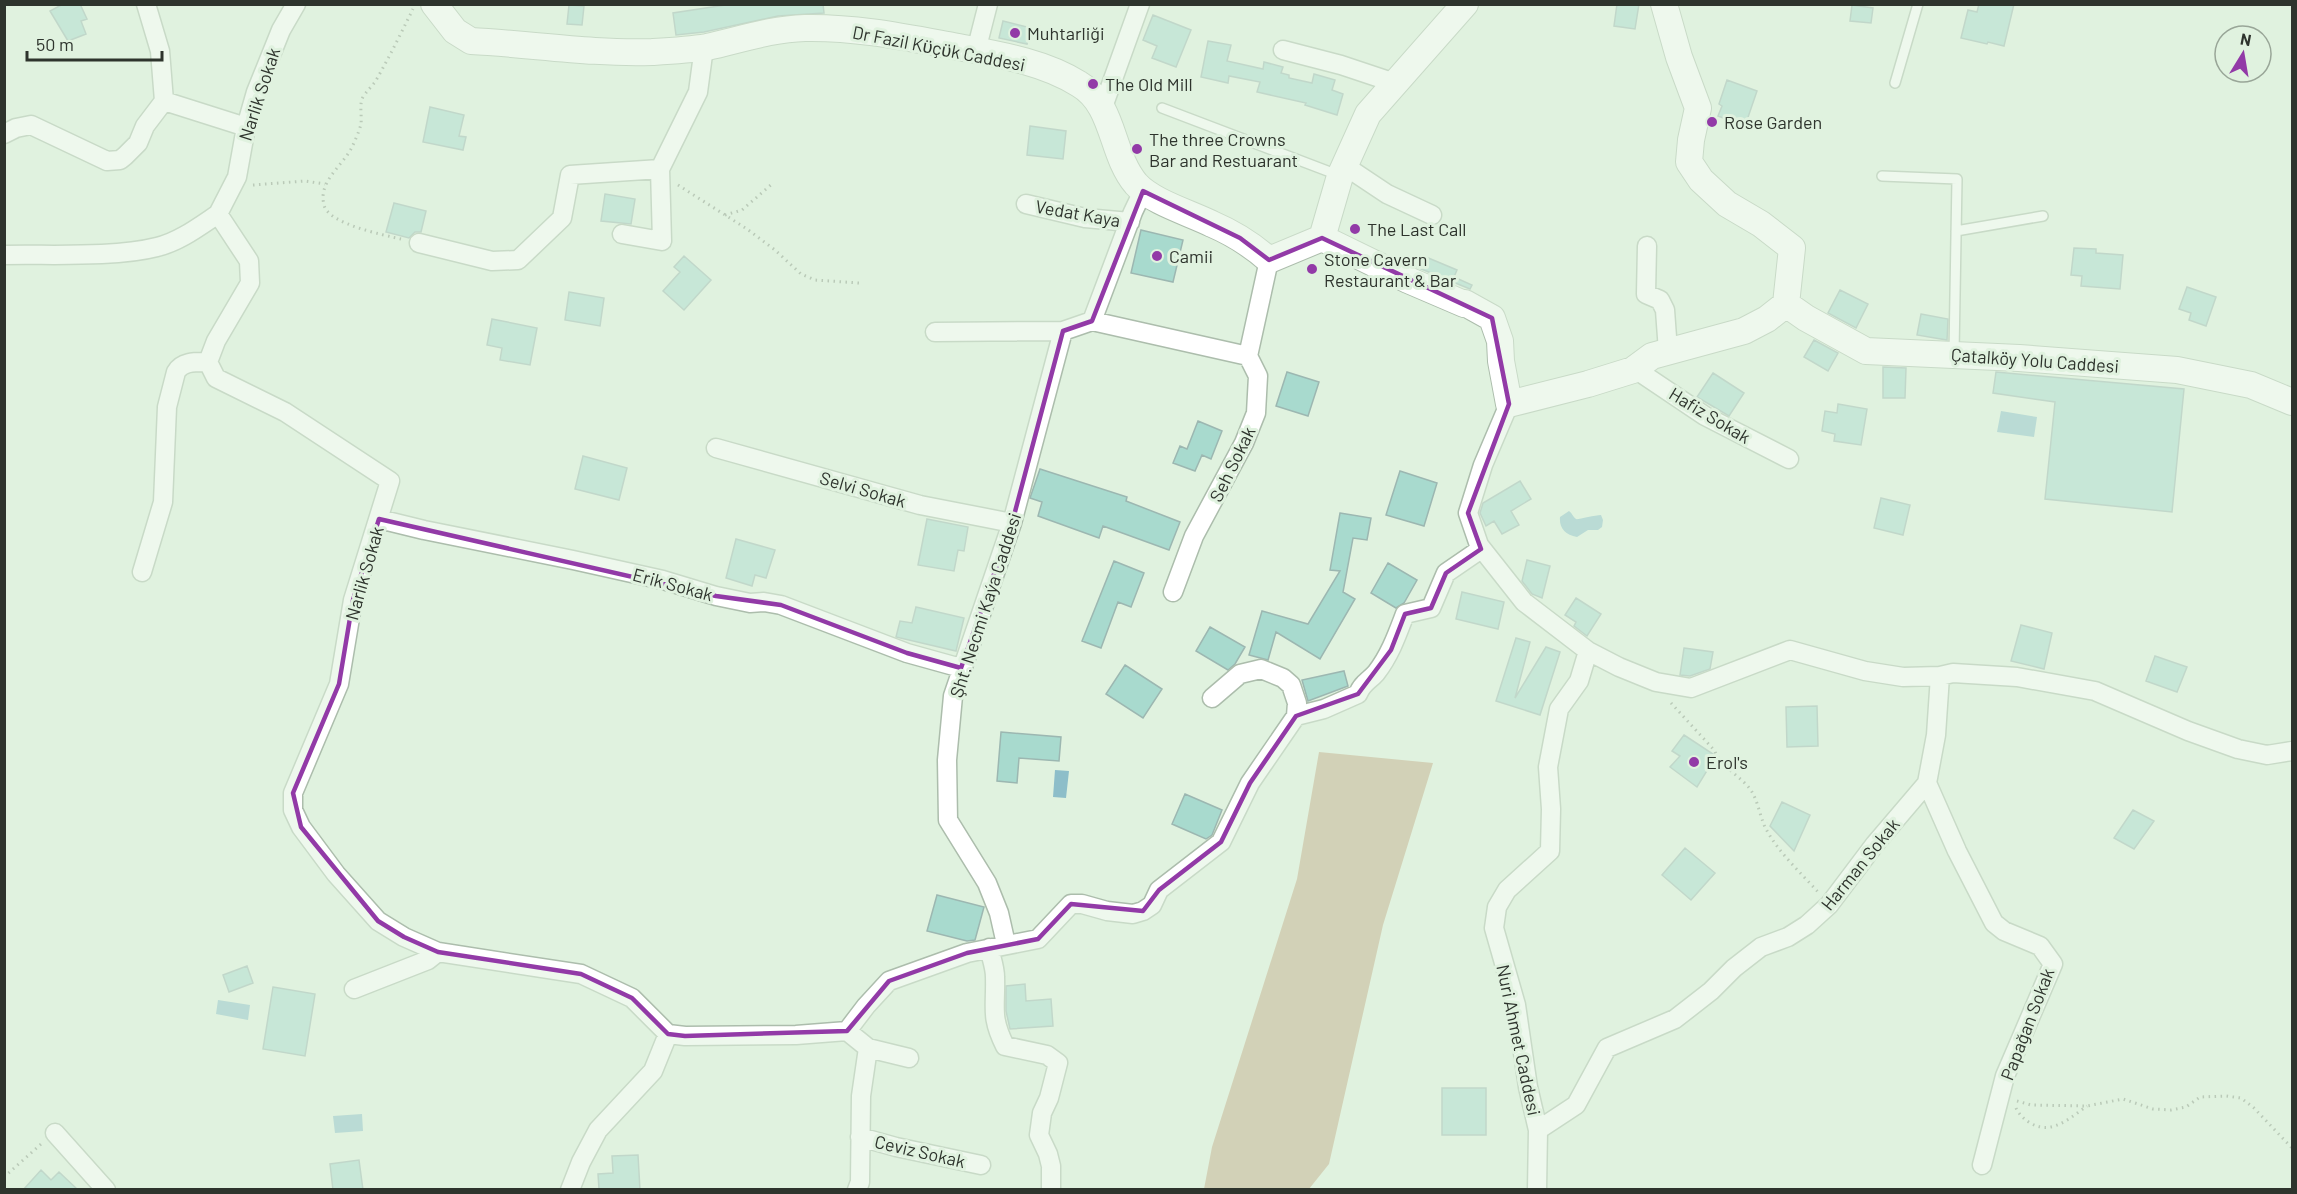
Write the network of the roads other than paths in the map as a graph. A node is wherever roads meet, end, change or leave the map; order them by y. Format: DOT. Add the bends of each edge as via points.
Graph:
graph roads {
  1 [pos="146,4"];
  2 [pos="296,4"];
  3 [pos="434,4"];
  4 [pos="988,4"];
  5 [pos="1140,4"];
  6 [pos="1465,4"];
  7 [pos="1664,4"];
  8 [pos="1918,4"];
  9 [pos="704,48"];
  10 [pos="1283,50"];
  11 [pos="976,51"];
  12 [pos="1395,83"];
  13 [pos="1895,83"];
  14 [pos="164,100"];
  15 [pos="1103,107"];
  16 [pos="1162,108"];
  17 [pos="246,127"];
  18 [pos="4,134"];
  19 [pos="660,171"];
  20 [pos="1342,171"];
  21 [pos="1882,176"];
  22 [pos="1143,191"];
  23 [pos="1026,204"];
  24 [pos="218,214"];
  25 [pos="1432,215"];
  26 [pos="2043,216"];
  27 [pos="1130,222"];
  28 [pos="1956,231"];
  29 [pos="622,234"];
  30 [pos="1322,238"];
  31 [pos="419,243"];
  32 [pos="1647,246"];
  33 [pos="4,255"];
  34 [pos="1269,260"];
  35 [pos="1786,304"];
  36 [pos="1092,321"];
  37 [pos="1062,331"];
  38 [pos="935,332"];
  39 [pos="1668,351"];
  40 [pos="1954,355"];
  41 [pos="1248,356"];
  42 [pos="208,362"];
  43 [pos="1633,370"];
  44 [pos="2292,402"];
  45 [pos="1509,404"];
  46 [pos="716,448"];
  47 [pos="1789,459"];
  48 [pos="379,519"];
  49 [pos="1012,523"];
  50 [pos="1481,549"];
  51 [pos="142,572"];
  52 [pos="1173,592"];
  53 [pos="1588,651"];
  54 [pos="961,668"];
  55 [pos="1940,676"];
  56 [pos="1212,698"];
  57 [pos="1296,716"];
  58 [pos="2292,751"];
  59 [pos="1927,783"];
  60 [pos="998,946"];
  61 [pos="438,952"];
  62 [pos="354,989"];
  63 [pos="847,1031"];
  64 [pos="677,1035"];
  65 [pos="868,1048"];
  66 [pos="909,1058"];
  67 [pos="1538,1130"];
  68 [pos="55,1133"];
  69 [pos="860,1137"];
  70 [pos="981,1165"];
  71 [pos="1982,1165"];
  72 [pos="106,1190"];
  73 [pos="570,1190"];
  74 [pos="857,1190"];
  75 [pos="1051,1190"];
  76 [pos="1537,1190"];
  1 -- 14 [label="street" via="159,51"];
  2 -- 17 [label="street, Narlik Sokak" via="281,30"];
  3 -- 9 [label="street, Dr Fazil Kϋçϋk Caddesi" via="455,31 471,41 652,52"];
  4 -- 11 [label="street"];
  5 -- 15 [label="street"];
  6 -- 12 [label="street"];
  7 -- 35 [label="street" via="1698,108 1689,162 1701,180 1727,204 1792,248"];
  8 -- 13 [label="lane"];
  9 -- 11 [label="street, Dr Fazil Kϋçϋk Caddesi" via="804,28 897,36"];
  9 -- 19 [label="street" via="698,92"];
  10 -- 12 [label="street"];
  11 -- 15 [label="street, Dr Fazil Kϋçϋk Caddesi" via="1040,67 1078,83"];
  12 -- 20 [label="street" via="1368,114"];
  14 -- 17 [label="street"];
  14 -- 18 [label="street" via="138,143 120,160 92,155 31,125"];
  15 -- 22 [label="street, Dr Fazil Kϋçϋk Caddesi" via="1120,158"];
  16 -- 20 [label="lane"];
  17 -- 24 [label="street, Narlik Sokak" via="237,177"];
  19 -- 29 [label="street" via="662,241"];
  19 -- 31 [label="street" via="570,175 561,218 518,260 492,261"];
  20 -- 25 [label="street"];
  20 -- 30 [label="street"];
  21 -- 28 [label="lane" via="1957,179"];
  22 -- 27 [label="street"];
  22 -- 34 [label="street" via="1240,238"];
  23 -- 27 [label="street, Vedat Kaya" via="1085,218"];
  24 -- 33 [label="street" via="159,247 107,253"];
  24 -- 42 [label="street" via="249,261 250,283"];
  26 -- 28 [label="lane"];
  27 -- 36 [label="street"];
  28 -- 40 [label="lane"];
  30 -- 34 [label="street"];
  30 -- 45 [label="street" via="1492,318 1500,341"];
  32 -- 39 [label="street" via="1646,294 1660,300 1665,310"];
  34 -- 41 [label="street"];
  35 -- 39 [label="street" via="1744,331"];
  35 -- 40 [label="street, Çatalköy Yolu Caddesi" via="1866,351"];
  36 -- 37 [label="street"];
  36 -- 41 [label="street"];
  37 -- 38 [label="street"];
  37 -- 49 [label="street, Şht. Necmi Kaýa Caddesi"];
  39 -- 43 [label="street" via="1652,356"];
  40 -- 44 [label="street, Çatalköy Yolu Caddesi" via="2177,370 2252,385"];
  41 -- 52 [label="street, Seh Sokak" via="1258,376 1256,413 1194,536"];
  42 -- 48 [label="street, Narlik Sokak" via="216,378 285,412 390,481"];
  42 -- 51 [label="street" via="184,364 176,372 167,407 163,502"];
  43 -- 45 [label="street"];
  43 -- 47 [label="street, Hafiz Sokak" via="1705,416"];
  45 -- 50 [label="street" via="1468,513"];
  46 -- 49 [label="street, Selvi Sokak" via="920,505"];
  48 -- 54 [label="street, Erik Sokak" via="573,560 716,596 781,605 907,654"];
  48 -- 61 [label="street, Narlik Sokak" via="353,600 339,684 292,793 293,810 336,874 378,921 404,938"];
  49 -- 54 [label="street, Şht. Necmi Kaýa Caddesi"];
  50 -- 53 [label="street" via="1524,602"];
  50 -- 57 [label="street" via="1446,573 1431,608 1406,614 1391,650 1358,694"];
  53 -- 55 [label="street" via="1656,682 1692,692 1790,650 1865,671 1903,677"];
  53 -- 67 [label="street, Nuri Ahmet Caddesi" via="1579,681 1559,709 1548,767 1550,851 1507,890 1497,907 1494,928 1516,1005"];
  54 -- 60 [label="street, Şht. Necmi Kaýa Caddesi" via="953,696 947,760 948,820 987,883 999,914"];
  55 -- 58 [label="street" via="1971,672 2095,691 2238,749 2267,755"];
  55 -- 59 [label="street, Harman Sokak" via="1936,735"];
  56 -- 57 [label="street" via="1240,674 1261,669 1291,685 1297,703"];
  57 -- 60 [label="street" via="1250,783 1221,842 1160,890 1152,905 1133,914 1071,904 1038,939"];
  59 -- 67 [label="street, Harman Sokak" via="1829,905 1808,925 1761,947 1675,1019 1607,1048 1576,1105"];
  59 -- 71 [label="street, Papağan Sokak" via="1994,923 2004,932 2040,946 2053,964 2005,1076"];
  60 -- 63 [label="street" via="889,981"];
  60 -- 75 [label="street, Şht. Necmi Kaýa Caddesi" via="993,1011 1005,1046 1047,1055 1058,1063 1039,1135 1051,1166"];
  61 -- 62 [label="street" via="428,960"];
  61 -- 64 [label="street, Narlik Sokak" via="581,974 632,998"];
  63 -- 64 [label="street"];
  63 -- 65 [label="street"];
  64 -- 73 [label="street" via="652,1071 598,1130"];
  65 -- 66 [label="street"];
  65 -- 69 [label="street, Ceviz Sokak"];
  67 -- 76 [label="street, Nuri Ahmet Caddesi"];
  68 -- 72 [label="street"];
  69 -- 70 [label="street, Ceviz Sokak"];
  69 -- 74 [label="street, Ceviz Sokak"];
}
